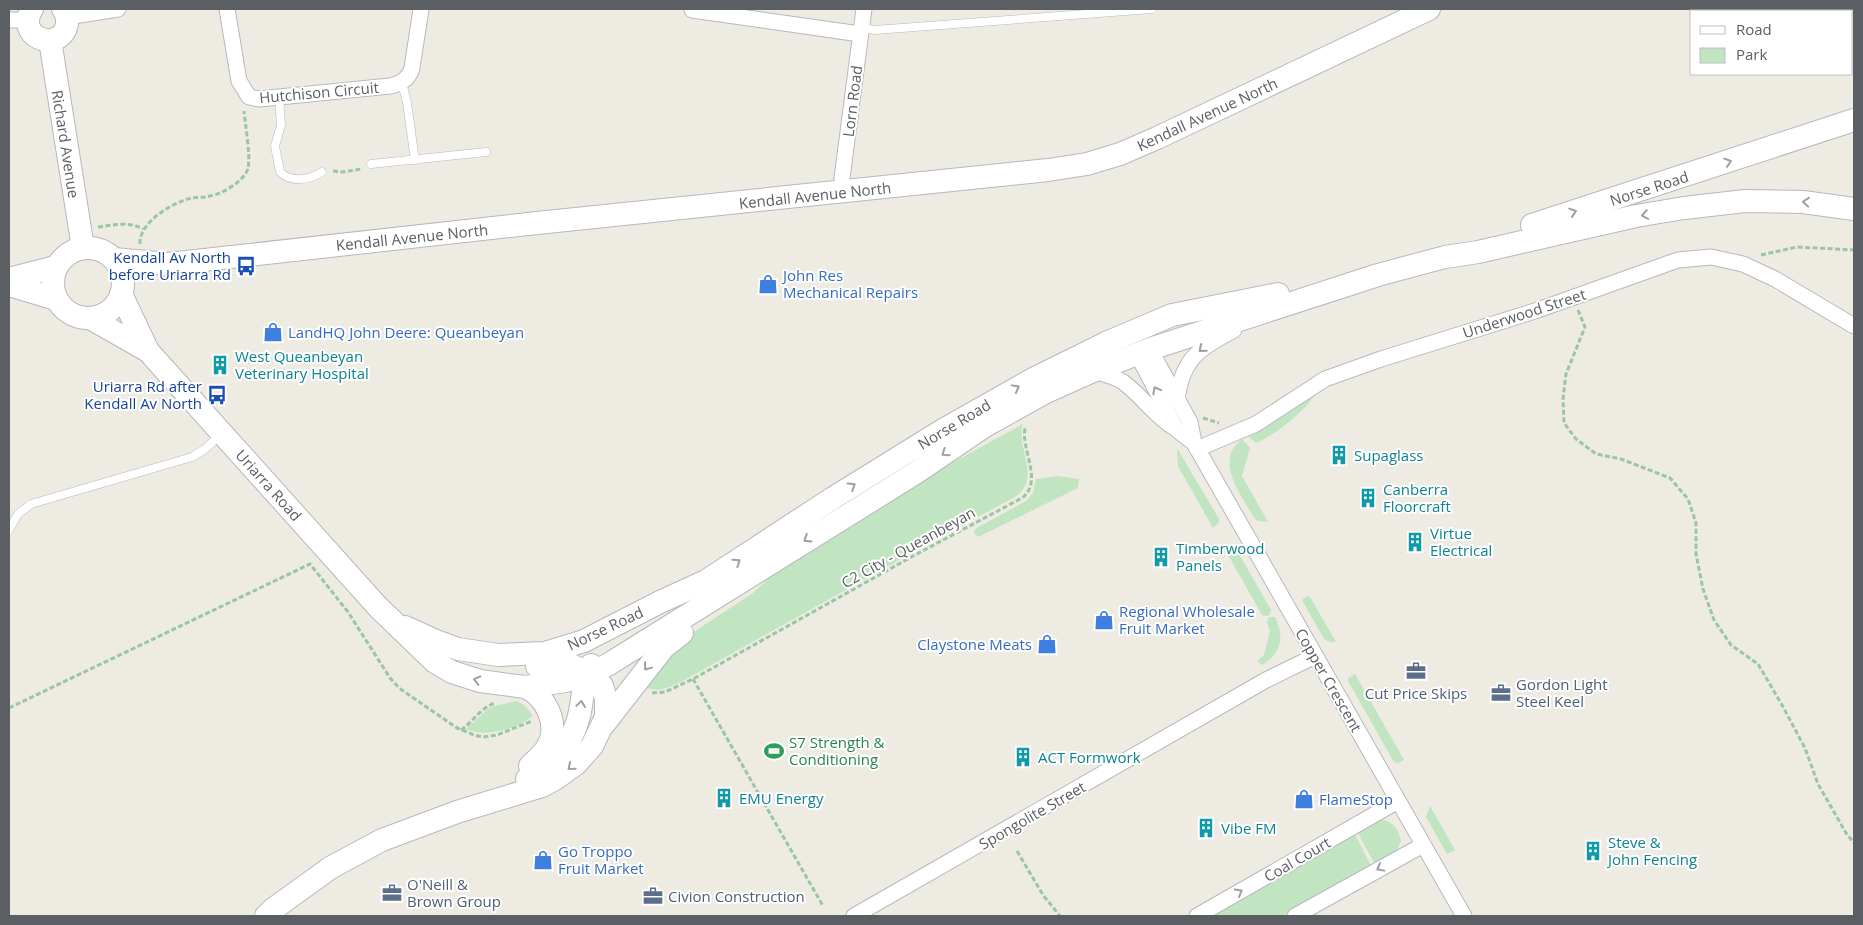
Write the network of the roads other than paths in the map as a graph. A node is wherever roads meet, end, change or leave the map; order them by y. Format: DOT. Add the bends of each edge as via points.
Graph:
graph roads {
  1 [pos="118,9"];
  2 [pos="227,9"];
  3 [pos="421,9"];
  4 [pos="864,9"];
  5 [pos="1152,9"];
  6 [pos="1429,9"];
  7 [pos="692,10"];
  8 [pos="65,13"];
  9 [pos="23,16"];
  10 [pos="861,31"];
  11 [pos="50,40"];
  12 [pos="402,82"];
  13 [pos="279,97"];
  14 [pos="1854,120"];
  15 [pos="486,152"];
  16 [pos="415,160"];
  17 [pos="371,164"];
  18 [pos="322,172"];
  19 [pos="843,193"];
  20 [pos="1854,209"];
  21 [pos="81,238"];
  22 [pos="1444,257"];
  23 [pos="114,259"];
  24 [pos="168,264"];
  25 [pos="56,267"];
  26 [pos="1378,275"];
  27 [pos="9,279"];
  28 [pos="9,285"];
  29 [pos="122,292"];
  30 [pos="56,299"];
  31 [pos="1275,308"];
  32 [pos="90,318"];
  33 [pos="1854,326"];
  34 [pos="1133,331"];
  35 [pos="148,351"];
  36 [pos="1143,351"];
  37 [pos="1093,371"];
  38 [pos="1177,400"];
  39 [pos="1177,430"];
  40 [pos="222,433"];
  41 [pos="1196,446"];
  42 [pos="9,530"];
  43 [pos="777,558"];
  44 [pos="706,581"];
  45 [pos="384,613"];
  46 [pos="436,641"];
  47 [pos="1315,656"];
  48 [pos="588,674"];
  49 [pos="526,687"];
  50 [pos="600,729"];
  51 [pos="491,793"];
  52 [pos="1398,801"];
  53 [pos="457,812"];
  54 [pos="1423,845"];
  55 [pos="266,916"];
  56 [pos="854,916"];
  57 [pos="1196,916"];
  58 [pos="1295,916"];
  59 [pos="1464,916"];
  1 -- 8 [label="street"];
  2 -- 13 [label="street, Hutchison Circuit" via="239,81 249,96 259,99"];
  3 -- 12 [label="street" via="412,68"];
  4 -- 10 [label="street, Lorn Road"];
  5 -- 10 [label="lane"];
  6 -- 19 [label="main road, Kendall Avenue North" via="1120,154 1087,164 1048,170"];
  7 -- 10 [label="street"];
  8 -- 11 [label="main road" via="65,29"];
  9 -- 11 [label="main road" via="37,38"];
  10 -- 19 [label="street, Lorn Road" via="842,178"];
  11 -- 21 [label="main road, Richard Avenue"];
  12 -- 13 [label="street, Hutchison Circuit" via="390,86"];
  12 -- 16 [label="lane"];
  13 -- 18 [label="lane" via="281,125 274,146 280,172 293,179 312,177"];
  22 -- 14 [label="main road, Norse Road, one-way" via="1506,233"];
  15 -- 16 [label="lane"];
  16 -- 17 [label="lane"];
  19 -- 24 [label="main road, Kendall Avenue North"];
  20 -- 22 [label="main road, Norse Road, one-way" via="1777,201 1710,204 1636,216"];
  21 -- 23 [label="main road"];
  21 -- 25 [label="main road"];
  22 -- 26 [label="main road, Norse Road"];
  23 -- 24 [label="main road, Kendall Avenue North"];
  23 -- 29 [label="main road" via="122,274"];
  24 -- 29 [label="main road, Kendall Avenue North"];
  25 -- 27 [label="main road"];
  25 -- 30 [label="main road" via="52,286"];
  26 -- 31 [label="main road, Norse Road"];
  26 -- 34 [label="main road, Norse Road" via="1172,315"];
  28 -- 30 [label="main road"];
  29 -- 32 [label="main road" via="109,311"];
  29 -- 35 [label="main road, Uriarra Road"];
  30 -- 32 [label="main road" via="70,314"];
  31 -- 36 [label="main road, Norse Road"];
  31 -- 38 [label="street, one-way" via="1202,349 1184,371"];
  32 -- 35 [label="main road, Uriarra Road"];
  33 -- 41 [label="street, Underwood Street" via="1775,279 1734,261 1711,257 1678,260 1320,381 1256,424"];
  34 -- 36 [label="main road"];
  44 -- 34 [label="main road, Norse Road, one-way" via="833,498 987,404"];
  35 -- 40 [label="main road, Uriarra Road"];
  36 -- 37 [label="main road, Norse Road"];
  36 -- 38 [label="street, Copper Crescent"];
  39 -- 36 [label="street, Copper Crescent, one-way"];
  37 -- 39 [label="street" via="1125,384"];
  37 -- 43 [label="main road, Norse Road, one-way" via="1046,392 985,426"];
  38 -- 41 [label="street, Copper Crescent" via="1190,422"];
  39 -- 41 [label="street, Copper Crescent"];
  40 -- 42 [label="lane" via="205,450 192,457 31,504 18,514"];
  40 -- 45 [label="main road, Uriarra Road"];
  41 -- 47 [label="street, Copper Crescent"];
  43 -- 48 [label="main road, Norse Road" via="631,651"];
  43 -- 50 [label="main road, one-way" via="749,590 664,646"];
  44 -- 46 [label="main road, Norse Road" via="584,641 554,651 498,655 471,652"];
  44 -- 48 [label="main road" via="609,642 599,652"];
  45 -- 46 [label="main road, Norse Road"];
  49 -- 45 [label="main road, Norse Road, one-way" via="480,681 444,668 427,656"];
  46 -- 48 [label="main road" via="496,666 569,664"];
  47 -- 52 [label="street, Copper Crescent"];
  47 -- 56 [label="street, Spongolite Street" via="1266,680"];
  48 -- 49 [label="main road, Norse Road" via="558,683"];
  48 -- 50 [label="main road" via="600,682 606,699 607,711"];
  51 -- 48 [label="main road, one-way" via="533,776 560,755 575,732"];
  49 -- 51 [label="main road" via="540,697 548,709 551,740 537,760"];
  50 -- 53 [label="main road, one-way" via="581,759 555,779"];
  51 -- 53 [label="main road"];
  52 -- 54 [label="street, Copper Crescent"];
  57 -- 52 [label="street, Coal Court, one-way"];
  53 -- 55 [label="main road" via="382,840 330,868"];
  54 -- 58 [label="street, one-way"];
  54 -- 59 [label="street, Copper Crescent"];
}
